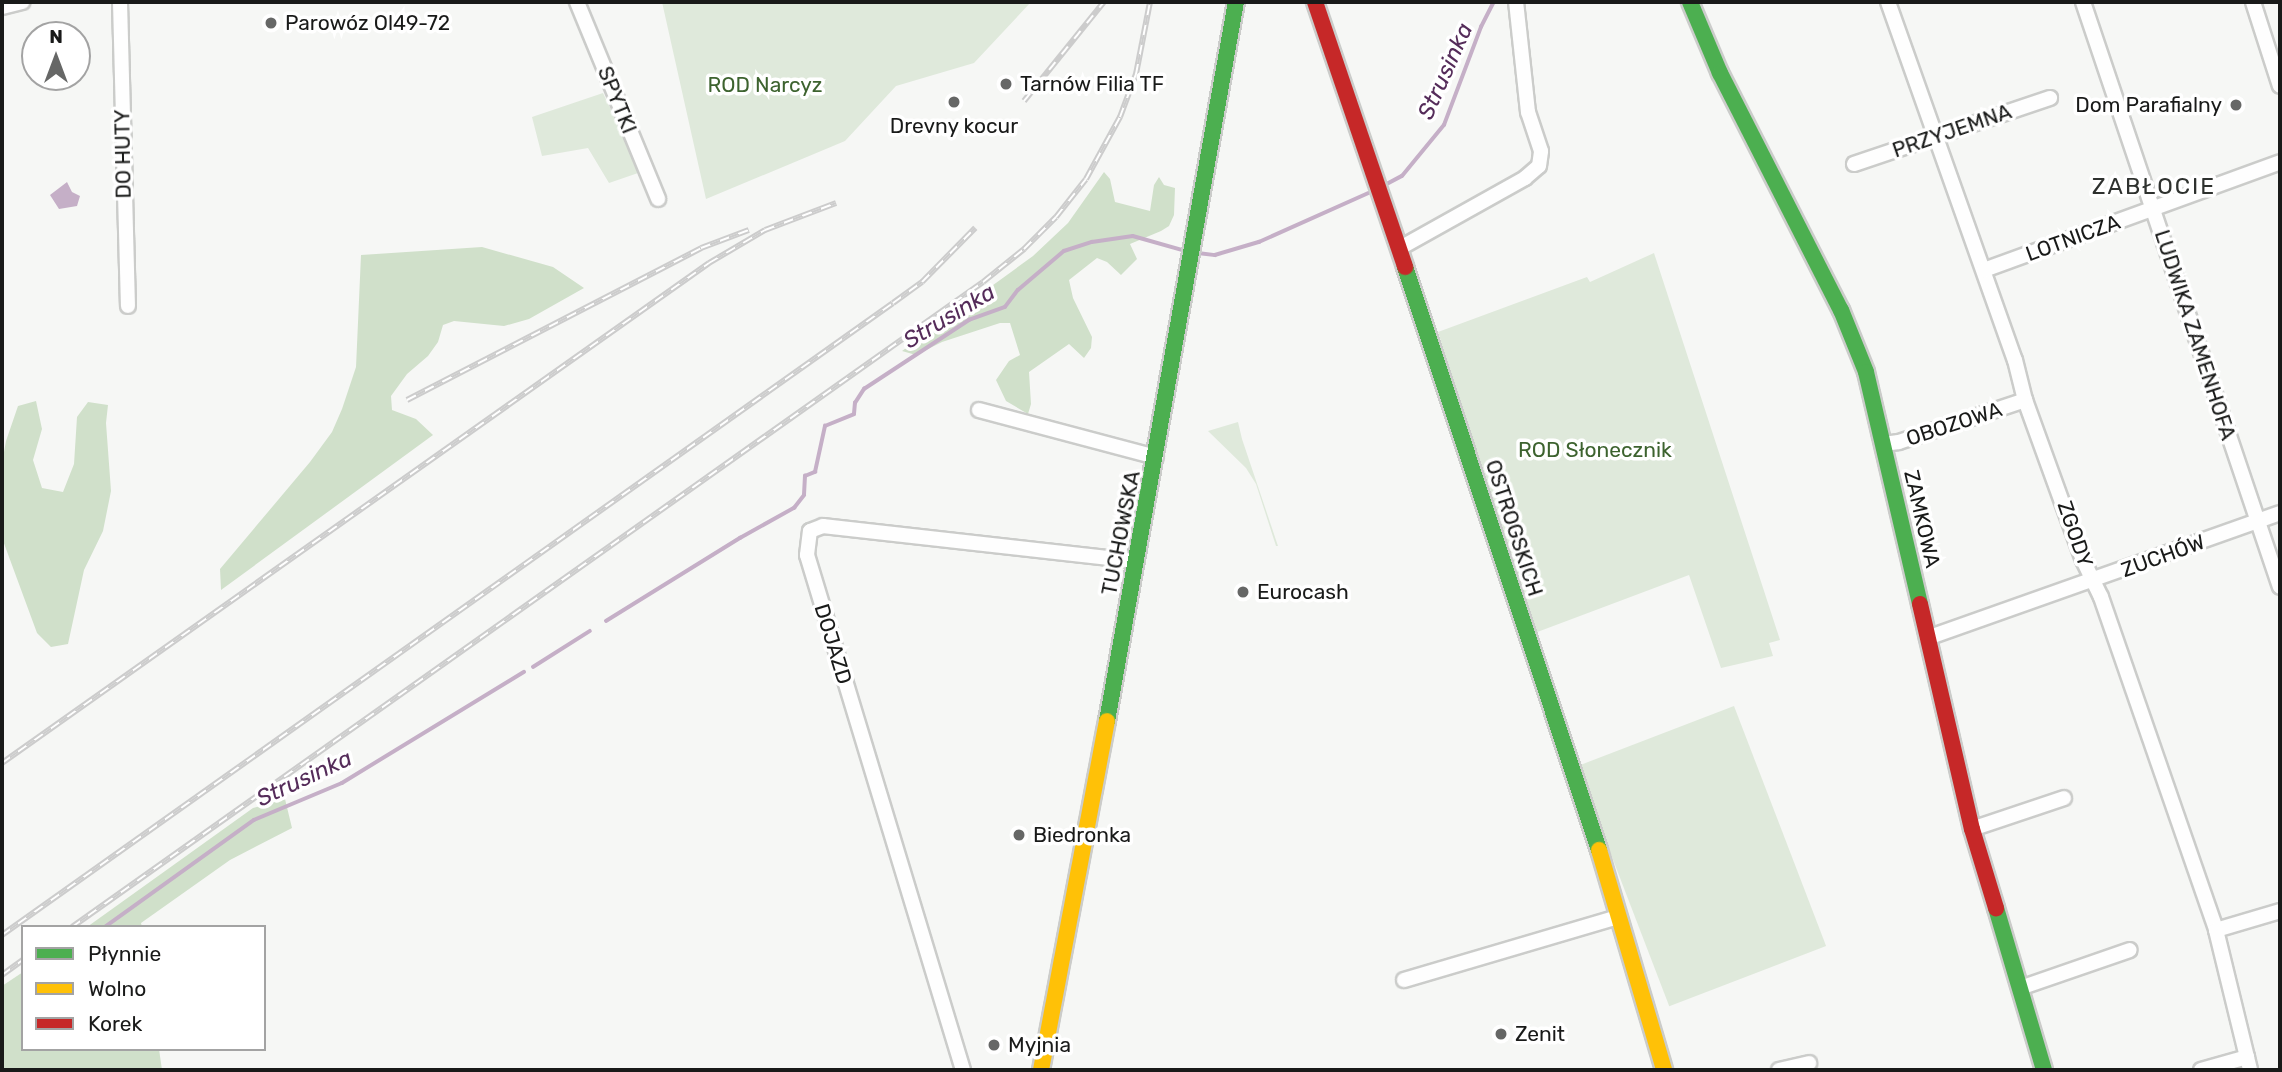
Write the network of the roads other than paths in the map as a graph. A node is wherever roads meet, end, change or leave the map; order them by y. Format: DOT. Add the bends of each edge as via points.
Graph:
graph roads {
  1 [pos="22,2"];
  2 [pos="120,2"];
  3 [pos="577,2"];
  4 [pos="1236,2"];
  5 [pos="1315,2"];
  6 [pos="1516,2"];
  7 [pos="1690,2"];
  8 [pos="1888,2"];
  9 [pos="2084,2"];
  10 [pos="2253,2"];
  11 [pos="2,7"];
  12 [pos="2280,86"];
  13 [pos="2050,98"];
  14 [pos="1937,136"];
  15 [pos="2280,162"];
  16 [pos="1854,164"];
  17 [pos="658,199"];
  18 [pos="2153,207"];
  19 [pos="1400,248"];
  20 [pos="1984,270"];
  21 [pos="128,306"];
  22 [pos="2025,400"];
  23 [pos="979,410"];
  24 [pos="1883,444"];
  25 [pos="1156,457"];
  26 [pos="2280,513"];
  27 [pos="2257,522"];
  28 [pos="1136,561"];
  29 [pos="2092,582"];
  30 [pos="2280,587"];
  31 [pos="1927,638"];
  32 [pos="2064,798"];
  33 [pos="1972,828"];
  34 [pos="2280,911"];
  35 [pos="1618,917"];
  36 [pos="2216,930"];
  37 [pos="2130,950"];
  38 [pos="1404,980"];
  39 [pos="2020,988"];
  40 [pos="1809,1063"];
  41 [pos="2248,1064"];
  42 [pos="963,1070"];
  43 [pos="1041,1070"];
  44 [pos="1664,1070"];
  45 [pos="1779,1070"];
  46 [pos="2045,1070"];
  47 [pos="2201,1070"];
  1 -- 11 [label="street"];
  2 -- 21 [label="street, DO HUTY"];
  3 -- 17 [label="street, SPYTKI"];
  4 -- 25 [label="street, TUCHOWSKA"];
  5 -- 19 [label="street, OSTROGSKICH"];
  6 -- 19 [label="street" via="1528,112 1541,150 1539,166"];
  7 -- 24 [label="street, ZAMKOWA" via="1720,73 1846,323 1866,372"];
  8 -- 14 [label="street, ZGODY"];
  9 -- 18 [label="street, LUDWIKA ZAMENHOFA"];
  10 -- 12 [label="street"];
  13 -- 14 [label="street, PRZYJEMNA"];
  14 -- 16 [label="street, PRZYJEMNA"];
  14 -- 20 [label="street, ZGODY"];
  15 -- 18 [label="street, LOTNICZA"];
  18 -- 20 [label="street, LOTNICZA"];
  18 -- 27 [label="street, LUDWIKA ZAMENHOFA"];
  19 -- 35 [label="street, OSTROGSKICH" via="1578,781"];
  20 -- 22 [label="street, ZGODY"];
  22 -- 24 [label="street, OBOZOWA"];
  22 -- 29 [label="street, ZGODY"];
  23 -- 25 [label="street"];
  24 -- 31 [label="street, ZAMKOWA"];
  25 -- 28 [label="street, TUCHOWSKA"];
  26 -- 27 [label="street, ZUCHÓW"];
  27 -- 29 [label="street, ZUCHÓW"];
  27 -- 30 [label="street, LUDWIKA ZAMENHOFA"];
  28 -- 42 [label="street, DOJAZD" via="823,526 810,531 807,555"];
  28 -- 43 [label="street, TUCHOWSKA"];
  29 -- 31 [label="street, ZUCHÓW"];
  29 -- 36 [label="street, ZGODY" via="2102,597"];
  31 -- 33 [label="street, ZAMKOWA"];
  32 -- 33 [label="street"];
  33 -- 39 [label="street, ZAMKOWA"];
  34 -- 36 [label="street"];
  35 -- 38 [label="street"];
  35 -- 44 [label="street, OSTROGSKICH"];
  36 -- 41 [label="street, ZGODY"];
  37 -- 39 [label="street"];
  39 -- 46 [label="street, ZAMKOWA"];
  40 -- 45 [label="street"];
  41 -- 47 [label="street"];
}
